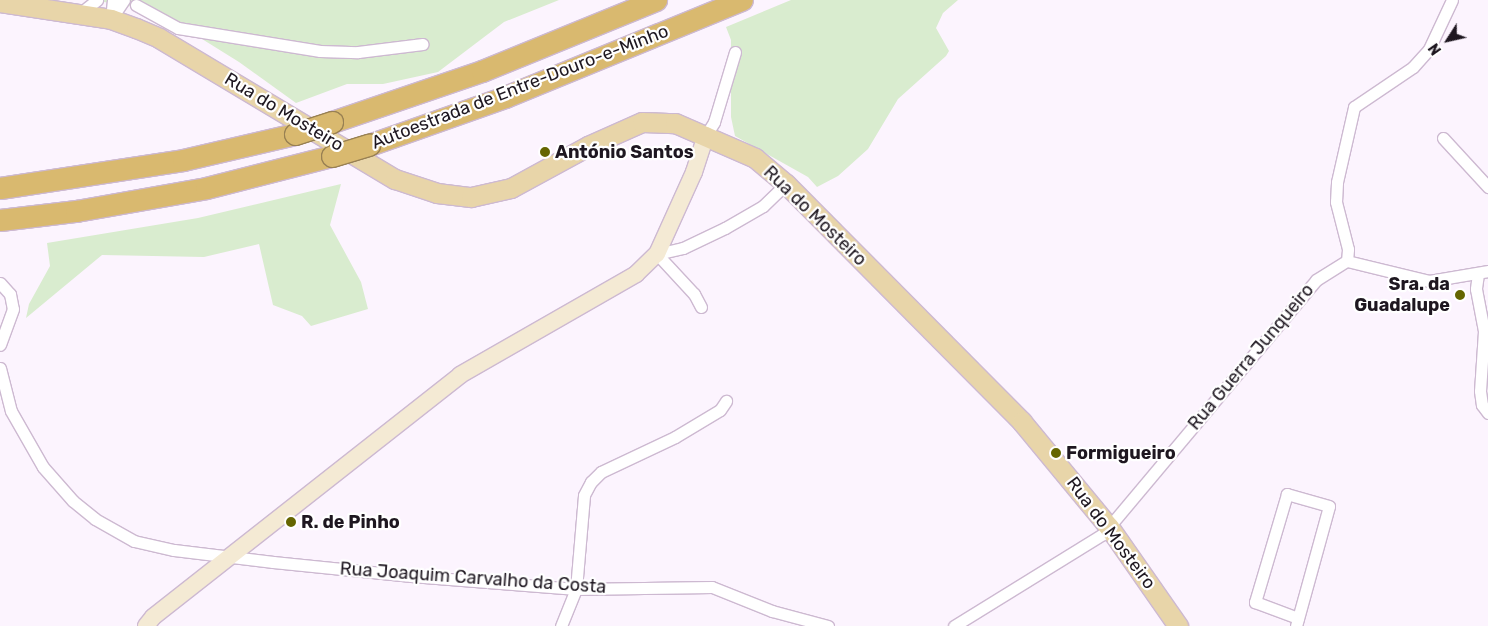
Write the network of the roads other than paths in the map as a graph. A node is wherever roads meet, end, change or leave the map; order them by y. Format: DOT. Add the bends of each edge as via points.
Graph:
graph roads {
  1 [pos="97,0"];
  2 [pos="113,0"];
  3 [pos="124,0"];
  4 [pos="656,0"];
  5 [pos="742,0"];
  6 [pos="1452,0"];
  7 [pos="0,2"];
  8 [pos="135,3"];
  9 [pos="78,14"];
  10 [pos="111,19"];
  11 [pos="159,38"];
  12 [pos="423,44"];
  13 [pos="735,52"];
  14 [pos="706,135"];
  15 [pos="1444,138"];
  16 [pos="786,184"];
  17 [pos="1488,187"];
  18 [pos="0,188"];
  19 [pos="0,220"];
  20 [pos="657,254"];
  21 [pos="1347,261"];
  22 [pos="1483,273"];
  23 [pos="0,283"];
  24 [pos="701,307"];
  25 [pos="0,345"];
  26 [pos="0,368"];
  27 [pos="726,401"];
  28 [pos="1488,413"];
  29 [pos="1108,527"];
  30 [pos="232,556"];
  31 [pos="576,589"];
  32 [pos="1297,622"];
  33 [pos="146,626"];
  34 [pos="561,626"];
  35 [pos="828,626"];
  36 [pos="954,626"];
  37 [pos="1178,626"];
  1 -- 9 [label="street"];
  2 -- 10 [label="street"];
  3 -- 10 [label="street"];
  4 -- 18 [label="highway, Autoestrada de Entre-Douro-e-Minho, bridge" via="482,71 295,134 184,160"];
  5 -- 19 [label="highway, Autoestrada de Entre-Douro-e-Minho, bridge" via="504,97 332,156 176,193"];
  6 -- 21 [label="street" via="1429,49 1413,67 1354,107 1337,182 1336,202 1348,248"];
  7 -- 9 [label="main road, Rua do Mosteiro"];
  8 -- 11 [label="street"];
  8 -- 12 [label="street" via="178,28 320,50 358,52"];
  9 -- 10 [label="main road, Rua do Mosteiro"];
  10 -- 11 [label="main road, Rua do Mosteiro"];
  11 -- 14 [label="main road, Rua do Mosteiro" via="396,179 437,193 471,197 511,188 588,146 642,122 675,123"];
  13 -- 14 [label="street" via="714,122"];
  14 -- 16 [label="main road, Rua do Mosteiro" via="755,158"];
  14 -- 20 [label="street" via="694,172"];
  15 -- 17 [label="street"];
  16 -- 20 [label="street" via="763,206 725,228 684,248"];
  16 -- 29 [label="main road, Rua do Mosteiro" via="1022,422"];
  20 -- 24 [label="street" via="694,294"];
  20 -- 30 [label="street" via="636,274 460,375"];
  21 -- 22 [label="street" via="1429,281"];
  21 -- 29 [label="street, Rua Guerra Junqueiro" via="1316,280"];
  22 -- 28 [label="street" via="1476,289 1484,331 1480,391 1482,405"];
  23 -- 25 [label="street" via="10,294 13,309"];
  26 -- 30 [label="street, Rua Joaquim Carvalho da Costa" via="11,410 43,467 73,501 134,540 174,550"];
  27 -- 31 [label="street" via="720,410 675,437 601,472 591,482 584,495"];
  29 -- 36 [label="street, Rua Guerra Junqueiro" via="1103,534"];
  29 -- 37 [label="main road, Rua do Mosteiro"];
  30 -- 31 [label="street, Rua Joaquim Carvalho da Costa" via="410,576"];
  30 -- 33 [label="street"];
  31 -- 34 [label="street"];
  31 -- 35 [label="street, Rua Joaquim Carvalho da Costa" via="712,587 772,611"];
  32 -- 32 [label="street" via="1329,506 1287,494 1255,602"];
}
